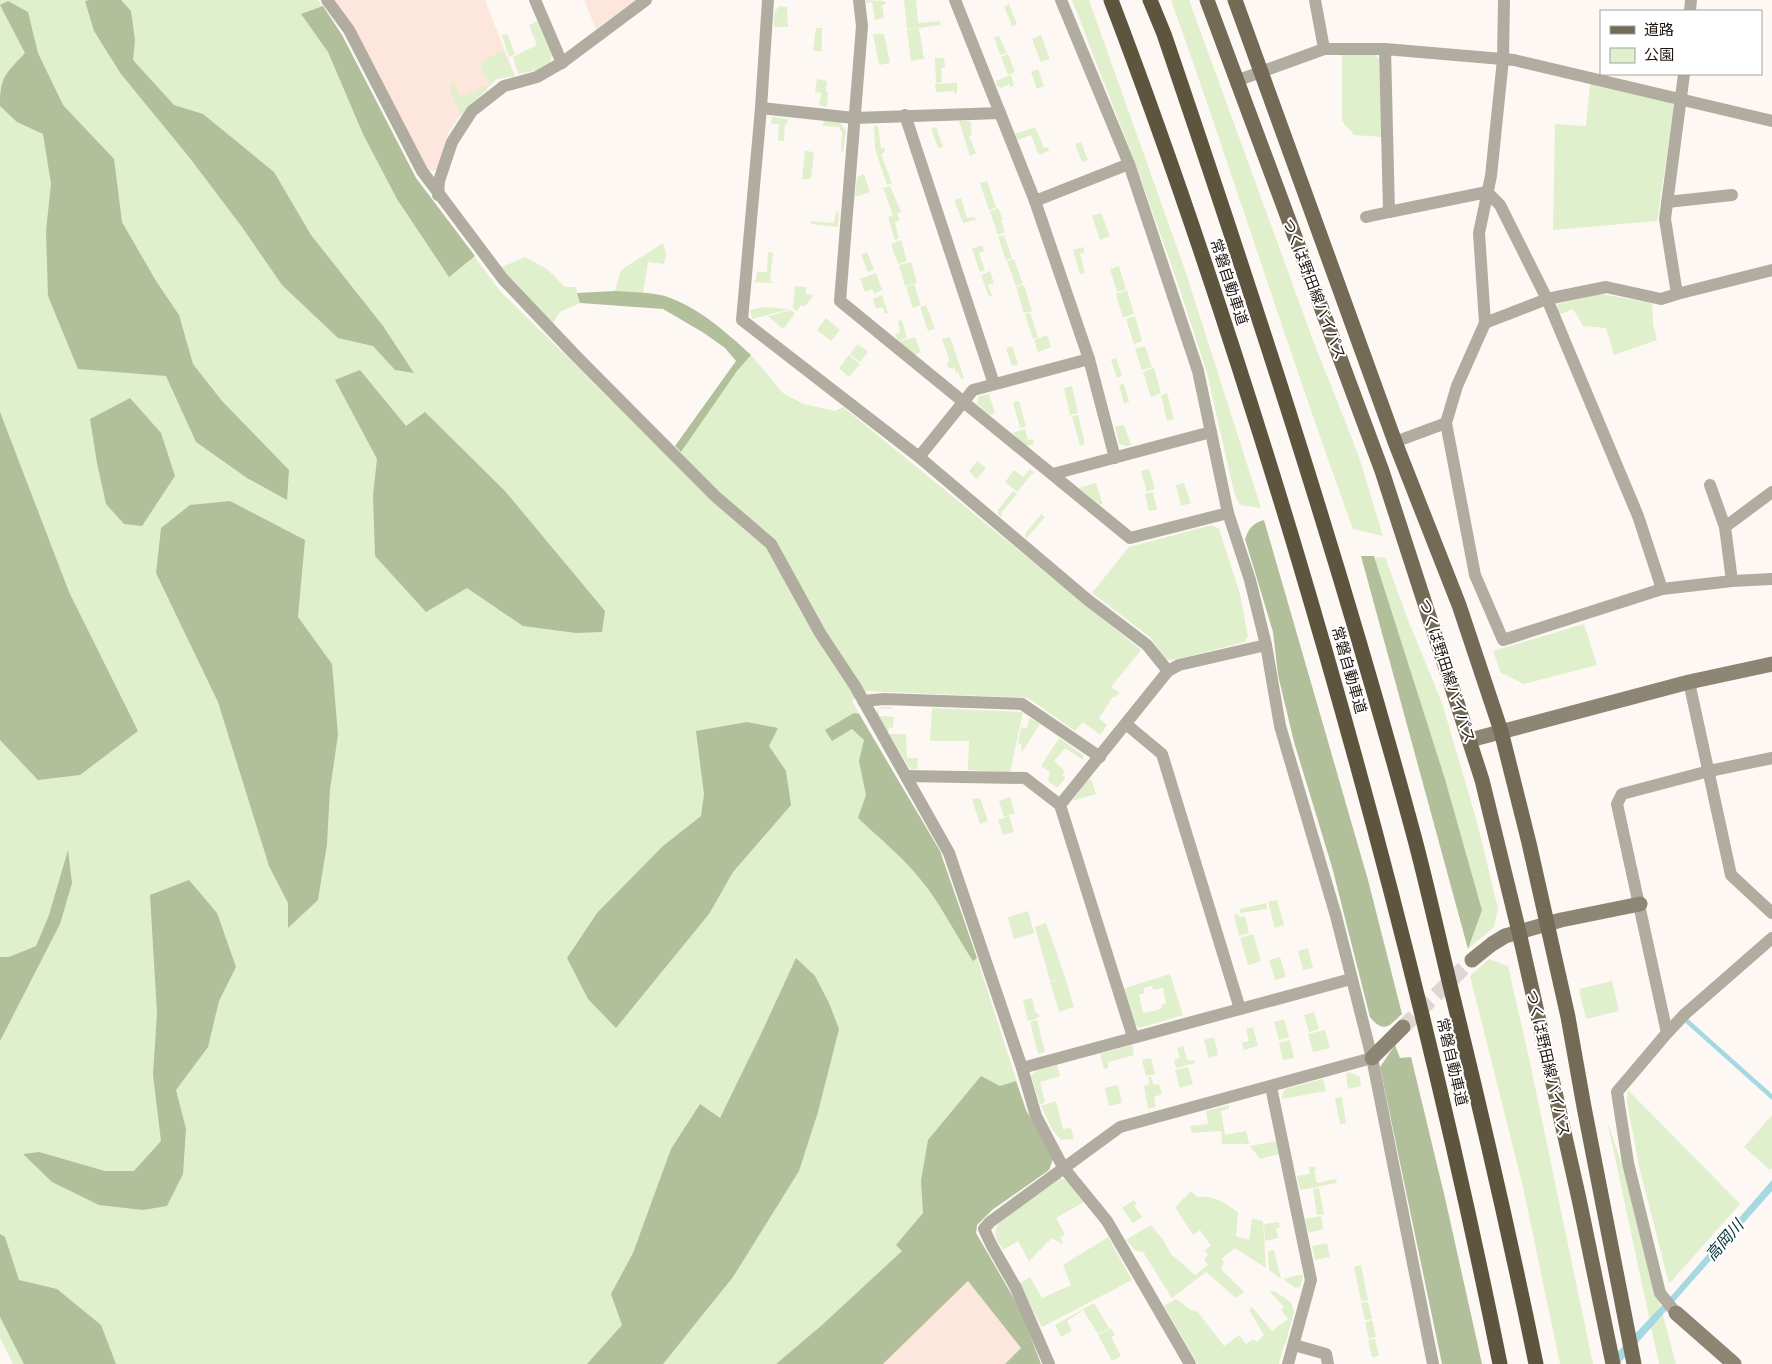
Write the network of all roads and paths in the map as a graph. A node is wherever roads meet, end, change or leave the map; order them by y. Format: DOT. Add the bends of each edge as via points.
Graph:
graph roads {
  1 [pos="327,0"];
  2 [pos="535,0"];
  3 [pos="646,0"];
  4 [pos="768,0"];
  5 [pos="859,0"];
  6 [pos="955,0"];
  7 [pos="1061,0"];
  8 [pos="1111,0"];
  9 [pos="1150,0"];
  10 [pos="1207,0"];
  11 [pos="1234,0"];
  12 [pos="1315,0"];
  13 [pos="1504,0"];
  14 [pos="1324,49"];
  15 [pos="1385,49"];
  16 [pos="1503,58"];
  17 [pos="562,63"];
  18 [pos="1261,73"];
  19 [pos="1684,75"];
  20 [pos="1236,81"];
  21 [pos="1681,99"];
  22 [pos="760,108"];
  23 [pos="1000,113"];
  24 [pos="905,115"];
  25 [pos="854,118"];
  26 [pos="1772,121"];
  27 [pos="1129,164"];
  28 [pos="1487,192"];
  29 [pos="438,195"];
  30 [pos="1732,195"];
  31 [pos="1035,201"];
  32 [pos="1667,202"];
  33 [pos="1389,212"];
  34 [pos="1366,217"];
  35 [pos="1772,270"];
  36 [pos="1677,294"];
  37 [pos="1547,299"];
  38 [pos="1485,323"];
  39 [pos="1089,360"];
  40 [pos="994,384"];
  41 [pos="963,403"];
  42 [pos="1446,423"];
  43 [pos="1211,432"];
  44 [pos="1394,442"];
  45 [pos="919,457"];
  46 [pos="1115,458"];
  47 [pos="1053,474"];
  48 [pos="1710,485"];
  49 [pos="1772,492"];
  50 [pos="1228,513"];
  51 [pos="1725,527"];
  52 [pos="1772,579"];
  53 [pos="1732,581"];
  54 [pos="1662,589"];
  55 [pos="1266,645"];
  56 [pos="1772,664"];
  57 [pos="1168,672"];
  58 [pos="1689,682"];
  59 [pos="863,701"];
  60 [pos="1126,724"];
  61 [pos="1501,731"];
  62 [pos="1470,740"];
  63 [pos="1100,756"];
  64 [pos="1772,758"];
  65 [pos="1709,771"];
  66 [pos="906,776"];
  67 [pos="1060,805"];
  68 [pos="1640,904"];
  69 [pos="1772,913"];
  70 [pos="1548,924"];
  71 [pos="1519,932"];
  72 [pos="1772,938"];
  73 [pos="1472,960"];
  74 [pos="1352,979"];
  75 [pos="1240,1009"];
  76 [pos="1403,1027"];
  77 [pos="1667,1033"];
  78 [pos="1133,1037"];
  79 [pos="1372,1058"];
  80 [pos="1022,1068"];
  81 [pos="1271,1087"];
  82 [pos="1063,1168"];
  83 [pos="1676,1313"];
  84 [pos="1294,1346"];
  85 [pos="1049,1364"];
  86 [pos="1190,1364"];
  87 [pos="1288,1364"];
  88 [pos="1328,1364"];
  89 [pos="1433,1364"];
  90 [pos="1500,1364"];
  91 [pos="1536,1364"];
  92 [pos="1614,1364"];
  93 [pos="1634,1364"];
  94 [pos="1734,1364"];
  1 -- 29 [label="street" via="349,30 422,171"];
  2 -- 17 [label="street"];
  3 -- 17 [label="street"];
  4 -- 22 [label="street"];
  5 -- 25 [label="street" via="862,26"];
  6 -- 23 [label="street"];
  7 -- 27 [label="street"];
  8 -- 90 [label="highway, 常磐自動車道" via="1203,258 1327,657 1380,846 1436,1068"];
  9 -- 91 [label="highway, 常磐自動車道" via="1256,308 1367,668 1468,1055"];
  10 -- 20 [label="main road, つくば野田線バイパス"];
  11 -- 18 [label="main road, つくば野田線バイパス"];
  12 -- 14 [label="street"];
  13 -- 16 [label="street"];
  14 -- 15 [label="street"];
  14 -- 18 [label="street"];
  15 -- 16 [label="street"];
  15 -- 33 [label="street"];
  16 -- 21 [label="street"];
  16 -- 28 [label="street"];
  17 -- 29 [label="street" via="537,77 504,86 472,110 452,142 439,181"];
  18 -- 20 [label="street"];
  18 -- 44 [label="main road, つくば野田線バイパス"];
  19 -- 21 [label="street"];
  20 -- 62 [label="main road, つくば野田線バイパス" via="1382,471"];
  21 -- 26 [label="street"];
  21 -- 32 [label="street"];
  22 -- 25 [label="street"];
  22 -- 45 [label="street" via="742,320"];
  23 -- 24 [label="street"];
  23 -- 31 [label="street"];
  24 -- 25 [label="street"];
  24 -- 40 [label="street"];
  25 -- 41 [label="street" via="840,302"];
  27 -- 31 [label="street"];
  27 -- 43 [label="street" via="1198,371"];
  28 -- 33 [label="street"];
  28 -- 37 [label="street" via="1500,205"];
  28 -- 38 [label="street" via="1479,233"];
  29 -- 59 [label="street" via="502,279 715,496 771,544 820,633"];
  30 -- 32 [label="street"];
  31 -- 39 [label="street"];
  32 -- 36 [label="street" via="1665,219"];
  33 -- 34 [label="street"];
  35 -- 36 [label="street"];
  36 -- 37 [label="street" via="1661,299 1606,286"];
  37 -- 38 [label="street"];
  37 -- 54 [label="street" via="1638,516"];
  38 -- 42 [label="street" via="1457,386"];
  39 -- 40 [label="street"];
  39 -- 46 [label="street"];
  40 -- 41 [label="street" via="973,390"];
  41 -- 45 [label="street"];
  41 -- 47 [label="street"];
  42 -- 44 [label="street"];
  42 -- 54 [label="street" via="1475,575 1503,640"];
  43 -- 46 [label="street"];
  43 -- 50 [label="street"];
  44 -- 61 [label="main road, つくば野田線バイパス" via="1459,605"];
  45 -- 57 [label="street" via="1088,600 1147,645"];
  46 -- 47 [label="street"];
  47 -- 50 [label="street" via="1130,538"];
  48 -- 51 [label="street"];
  49 -- 51 [label="street"];
  50 -- 55 [label="street" via="1250,580"];
  51 -- 53 [label="street"];
  52 -- 53 [label="street"];
  53 -- 54 [label="street"];
  55 -- 57 [label="street" via="1179,665"];
  55 -- 74 [label="street" via="1280,726"];
  56 -- 58 [label="street"];
  57 -- 60 [label="street"];
  58 -- 61 [label="street"];
  58 -- 65 [label="street"];
  59 -- 63 [label="street" via="1022,704"];
  59 -- 66 [label="street"];
  60 -- 63 [label="street"];
  60 -- 75 [label="street" via="1162,754"];
  61 -- 62 [label="street"];
  61 -- 70 [label="main road, つくば野田線バイパス"];
  62 -- 71 [label="main road, つくば野田線バイパス"];
  63 -- 67 [label="street"];
  64 -- 65 [label="street"];
  65 -- 68 [label="street" via="1622,794 1618,804"];
  65 -- 69 [label="street" via="1731,875"];
  66 -- 67 [label="street" via="1025,778"];
  66 -- 80 [label="street" via="949,853"];
  67 -- 78 [label="street"];
  68 -- 70 [label="street"];
  68 -- 77 [label="street"];
  70 -- 71 [label="street"];
  70 -- 93 [label="main road, つくば野田線バイパス"];
  71 -- 73 [label="street" via="1505,936"];
  71 -- 92 [label="main road, つくば野田線バイパス"];
  72 -- 77 [label="street"];
  74 -- 75 [label="street"];
  74 -- 79 [label="street"];
  75 -- 78 [label="street"];
  76 -- 79 [label="street"];
  77 -- 83 [label="street" via="1617,1092 1628,1163 1660,1293"];
  78 -- 80 [label="street"];
  79 -- 81 [label="street"];
  79 -- 89 [label="street"];
  80 -- 82 [label="street" via="1036,1116"];
  81 -- 82 [label="street" via="1120,1127"];
  81 -- 84 [label="street" via="1311,1280"];
  82 -- 85 [label="street" via="984,1229 1016,1288"];
  82 -- 86 [label="street" via="1107,1221"];
  83 -- 94 [label="street"];
  84 -- 87 [label="street"];
  84 -- 88 [label="street" via="1326,1354"];
}
